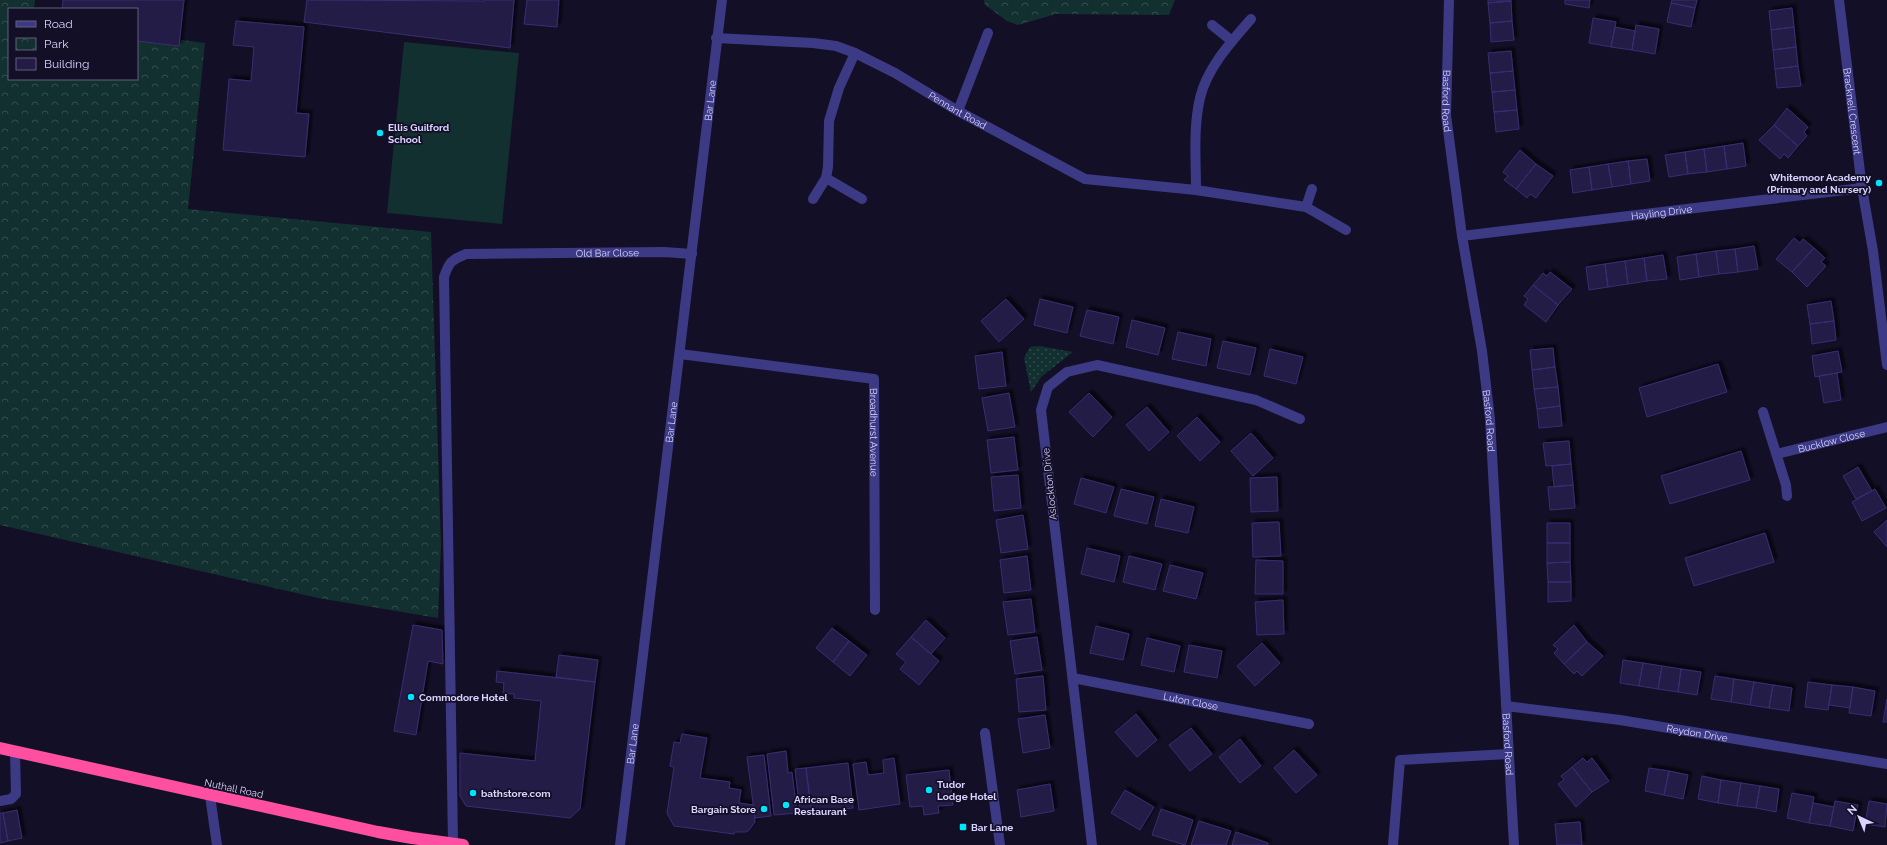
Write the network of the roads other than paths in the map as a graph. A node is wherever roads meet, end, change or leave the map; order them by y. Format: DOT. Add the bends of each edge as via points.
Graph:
graph roads {
  1 [pos="722,0"];
  2 [pos="1449,0"];
  3 [pos="1839,0"];
  4 [pos="1251,19"];
  5 [pos="1212,25"];
  6 [pos="988,34"];
  7 [pos="716,38"];
  8 [pos="1232,41"];
  9 [pos="855,52"];
  10 [pos="958,111"];
  11 [pos="826,178"];
  12 [pos="1862,188"];
  13 [pos="1312,189"];
  14 [pos="1196,190"];
  15 [pos="813,199"];
  16 [pos="862,199"];
  17 [pos="1306,207"];
  18 [pos="1346,230"];
  19 [pos="1462,236"];
  20 [pos="692,254"];
  21 [pos="680,354"];
  22 [pos="1887,365"];
  23 [pos="1764,412"];
  24 [pos="1300,419"];
  25 [pos="1887,427"];
  26 [pos="1776,454"];
  27 [pos="1787,496"];
  28 [pos="875,610"];
  29 [pos="1073,678"];
  30 [pos="1506,706"];
  31 [pos="1309,724"];
  32 [pos="985,733"];
  33 [pos="0,748"];
  34 [pos="15,752"];
  35 [pos="1508,754"];
  36 [pos="1887,764"];
  37 [pos="210,796"];
  38 [pos="0,801"];
  39 [pos="458,844"];
  40 [pos="217,845"];
  41 [pos="620,845"];
  42 [pos="1000,845"];
  43 [pos="1092,845"];
  44 [pos="1393,845"];
  45 [pos="1514,845"];
  1 -- 7 [label="street, Bar Lane"];
  2 -- 19 [label="street, Basford Road" via="1446,115"];
  3 -- 12 [label="street, Bracknell Crescent"];
  4 -- 8 [label="street"];
  5 -- 8 [label="street"];
  6 -- 10 [label="street"];
  7 -- 9 [label="street, Pennant Road" via="813,43"];
  7 -- 20 [label="street, Bar Lane"];
  8 -- 14 [label="street" via="1209,74 1200,97 1196,120"];
  9 -- 10 [label="street, Pennant Road"];
  9 -- 11 [label="street" via="839,88 829,121"];
  10 -- 14 [label="street, Pennant Road" via="1085,179"];
  11 -- 15 [label="street"];
  11 -- 16 [label="street"];
  12 -- 19 [label="street, Hayling Drive"];
  12 -- 22 [label="street, Bracknell Crescent"];
  13 -- 17 [label="street"];
  14 -- 17 [label="street, Pennant Road"];
  17 -- 18 [label="street, Pennant Road"];
  19 -- 30 [label="street, Basford Road" via="1482,351 1490,419"];
  20 -- 21 [label="street, Bar Lane"];
  20 -- 39 [label="street, Old Bar Close" via="466,254 453,260 447,267 444,277"];
  21 -- 28 [label="street, Broadhurst Avenue" via="874,379"];
  21 -- 41 [label="street, Bar Lane"];
  23 -- 26 [label="street"];
  24 -- 29 [label="street, Aslockton Drive" via="1256,400 1097,365 1067,372 1048,387 1041,410"];
  25 -- 26 [label="street, Bucklow Close"];
  26 -- 27 [label="street"];
  29 -- 31 [label="street, Luton Close"];
  29 -- 43 [label="street, Aslockton Drive"];
  30 -- 35 [label="street, Basford Road"];
  30 -- 36 [label="street, Reydon Drive" via="1620,720"];
  32 -- 42 [label="street"];
  33 -- 34 [label="highway, Nuthall Road"];
  34 -- 37 [label="highway, Nuthall Road"];
  34 -- 38 [label="street" via="16,794 11,799"];
  35 -- 44 [label="street" via="1400,760"];
  35 -- 45 [label="street, Basford Road"];
  37 -- 39 [label="highway, Nuthall Road" via="412,838"];
  37 -- 40 [label="street"];
}
